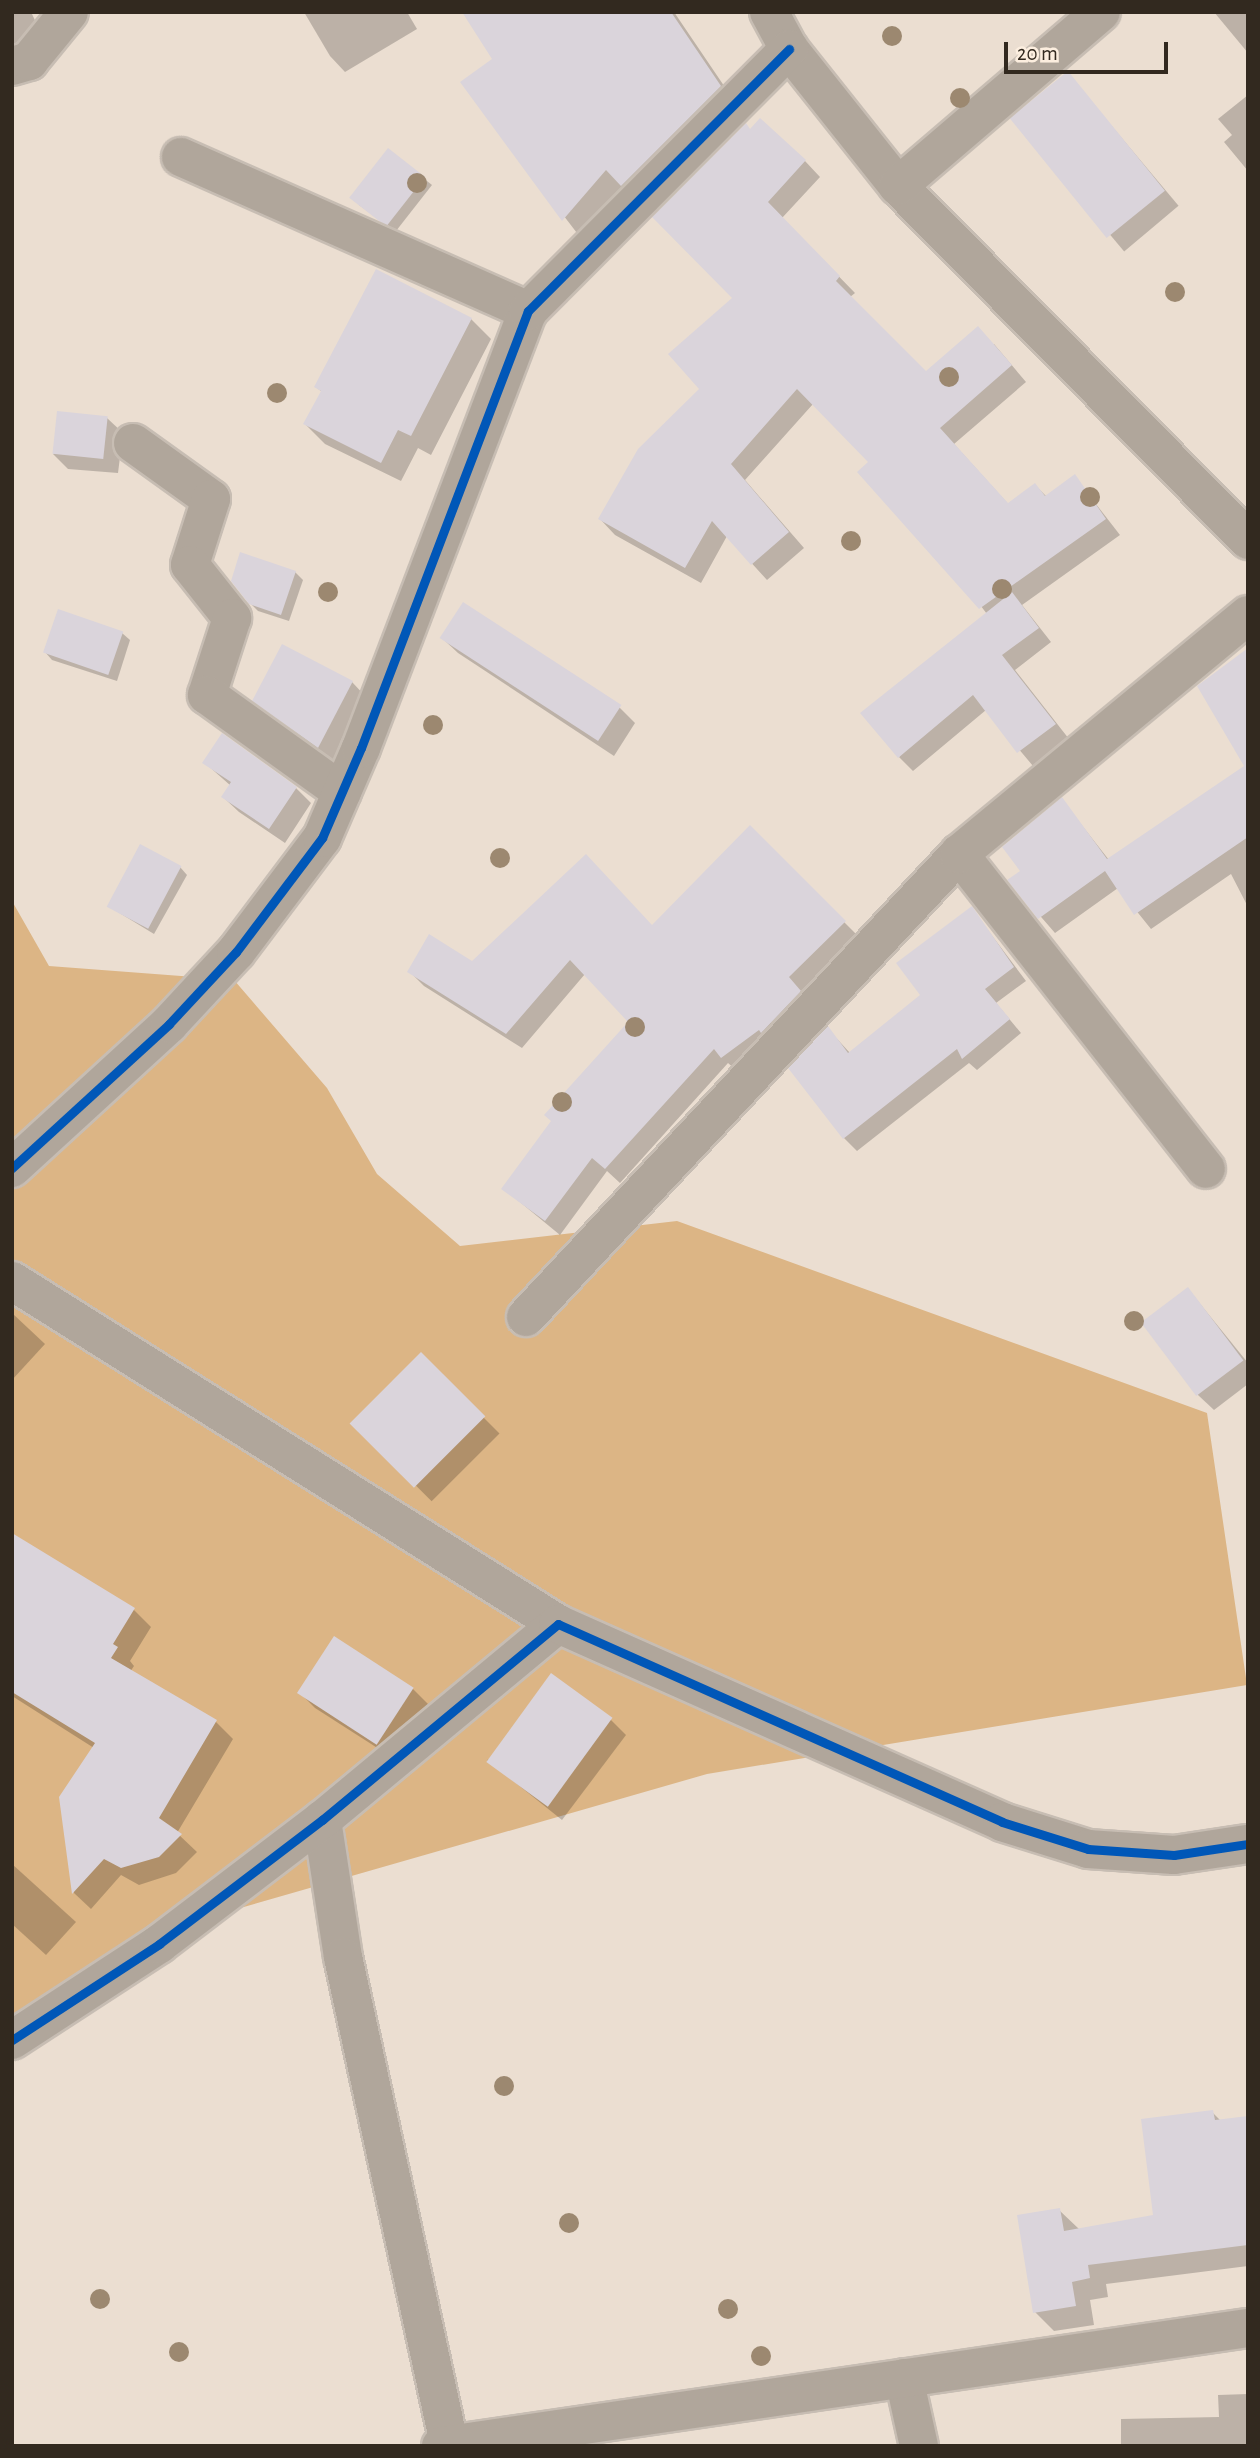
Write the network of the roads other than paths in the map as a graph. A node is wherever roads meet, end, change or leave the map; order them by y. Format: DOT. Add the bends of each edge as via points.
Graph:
graph roads {
  1 [pos="69,12"];
  2 [pos="769,12"];
  3 [pos="1101,12"];
  4 [pos="789,49"];
  5 [pos="12,66"];
  6 [pos="181,157"];
  7 [pos="898,186"];
  8 [pos="528,311"];
  9 [pos="133,443"];
  10 [pos="1248,540"];
  11 [pos="1248,615"];
  12 [pos="342,792"];
  13 [pos="958,854"];
  14 [pos="12,1168"];
  15 [pos="1206,1169"];
  16 [pos="12,1281"];
  17 [pos="526,1317"];
  18 [pos="558,1624"];
  19 [pos="322,1821"];
  20 [pos="1248,1844"];
  21 [pos="12,2040"];
  22 [pos="1248,2328"];
  23 [pos="904,2378"];
  24 [pos="445,2444"];
  25 [pos="919,2446"];
  1 -- 5 [label="street" via="29,61"];
  2 -- 4 [label="street"];
  3 -- 7 [label="street"];
  4 -- 7 [label="street"];
  4 -- 8 [label="street"];
  6 -- 8 [label="street"];
  7 -- 10 [label="street"];
  8 -- 12 [label="street"];
  9 -- 12 [label="street" via="211,499 190,565 232,618 207,695"];
  11 -- 13 [label="street"];
  12 -- 14 [label="street" via="322,838 236,952 169,1024"];
  13 -- 15 [label="street"];
  13 -- 17 [label="street"];
  16 -- 18 [label="street"];
  18 -- 19 [label="street"];
  18 -- 20 [label="street" via="1002,1822 1088,1849 1174,1855"];
  19 -- 21 [label="street" via="159,1944"];
  19 -- 24 [label="street" via="343,1957"];
  22 -- 23 [label="street"];
  23 -- 24 [label="street"];
  23 -- 25 [label="street"];
}
